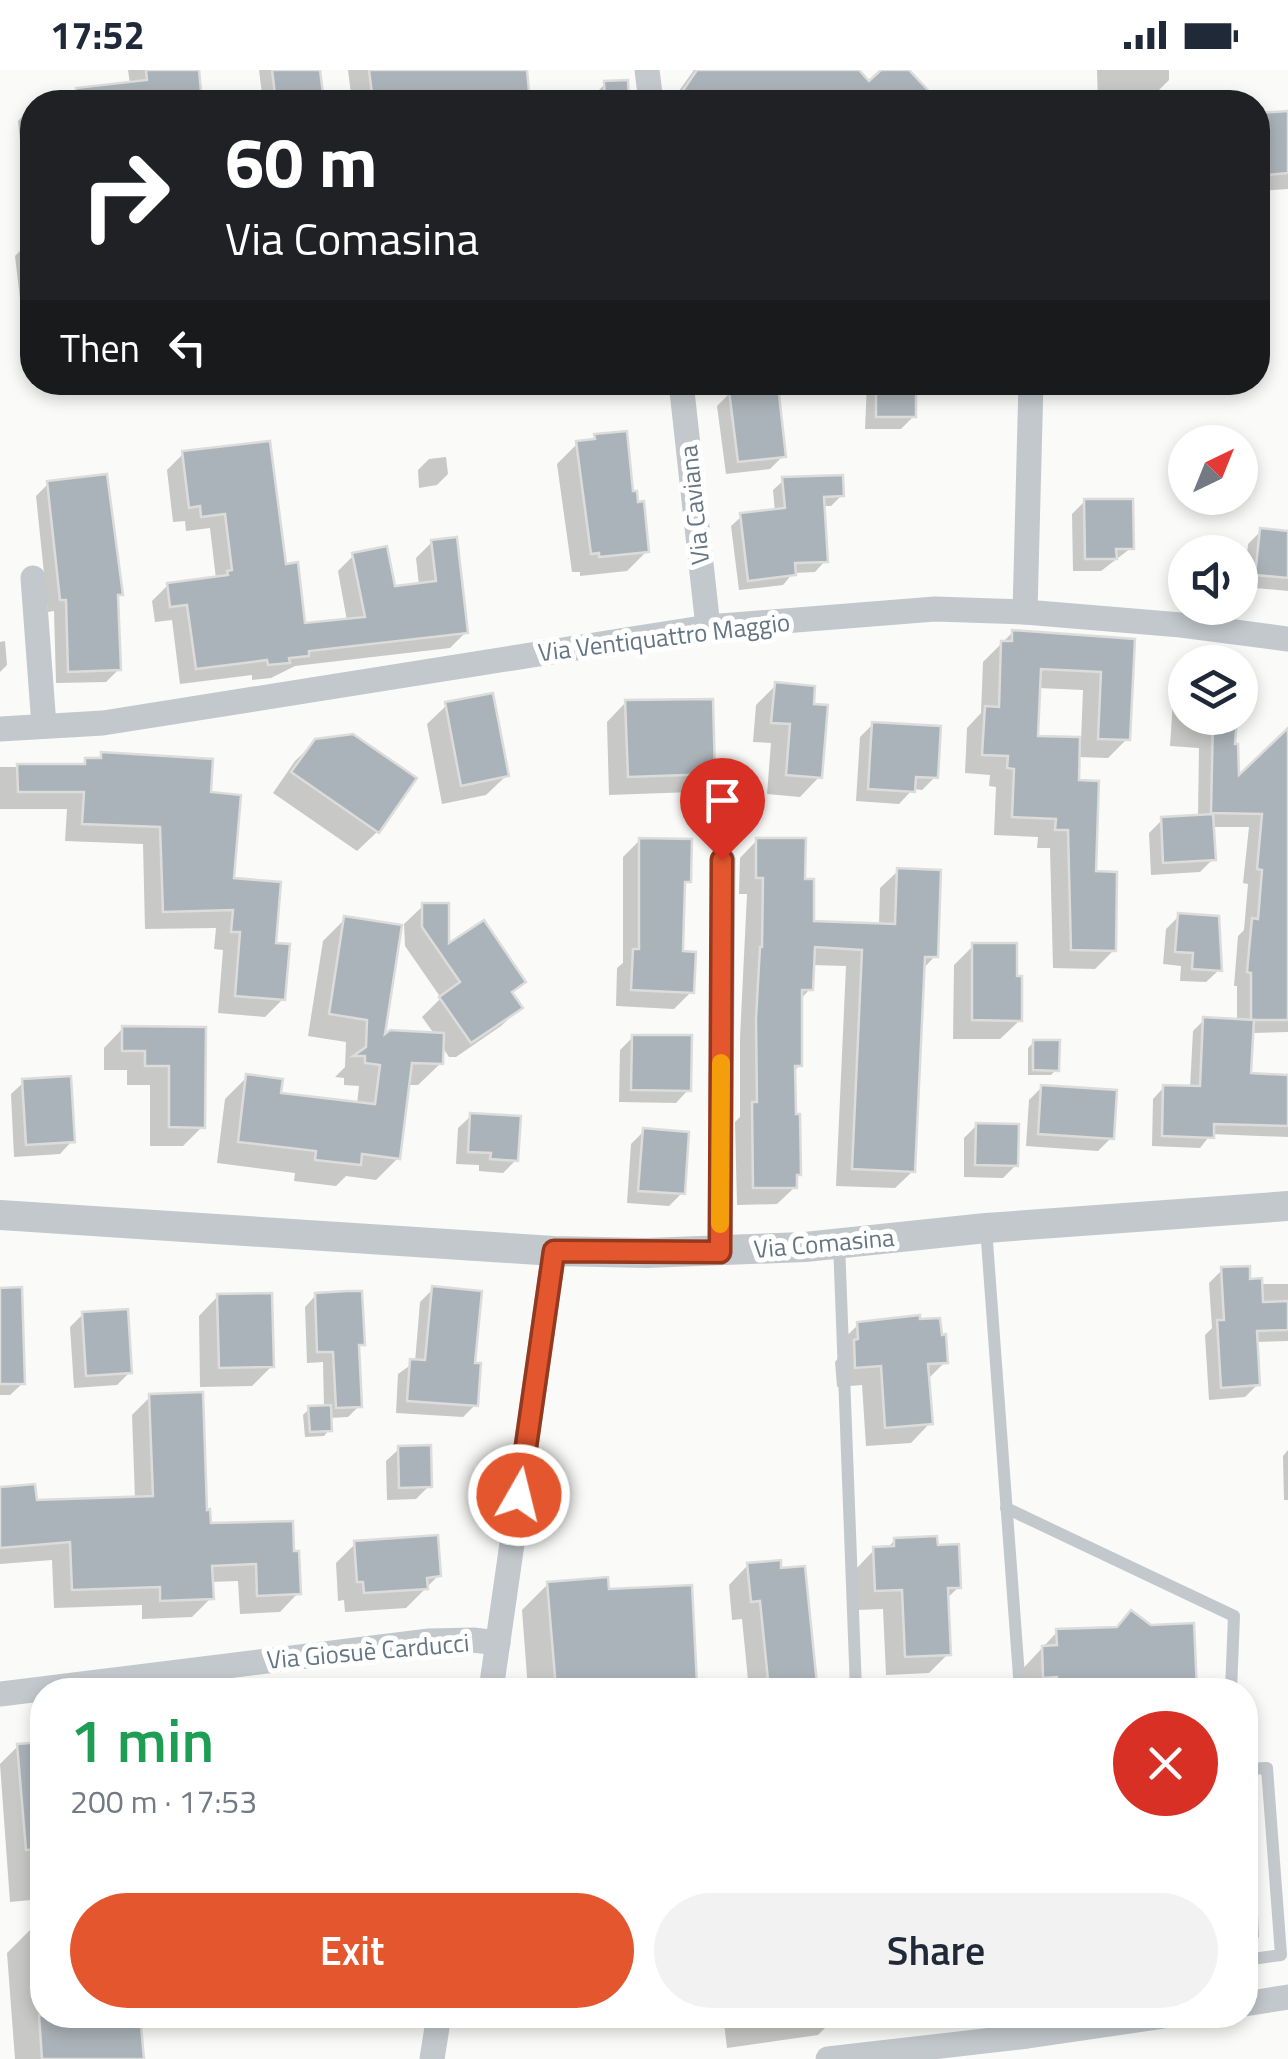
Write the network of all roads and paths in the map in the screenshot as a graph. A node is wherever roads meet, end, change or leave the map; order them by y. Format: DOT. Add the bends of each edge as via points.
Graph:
graph roads {
  1 [pos="682,395"];
  2 [pos="1031,395"];
  3 [pos="33,578"];
  4 [pos="1026,612"];
  5 [pos="708,626"];
  6 [pos="1288,639"];
  7 [pos="44,726"];
  8 [pos="0,729"];
  9 [pos="722,860"];
  10 [pos="1288,1206"];
  11 [pos="0,1215"];
  12 [pos="986,1228"];
  13 [pos="840,1244"];
  14 [pos="554,1251"];
  15 [pos="720,1252"];
  16 [pos="1006,1508"];
  17 [pos="498,1643"];
  18 [pos="129,1678"];
  19 [pos="493,1678"];
  20 [pos="856,1678"];
  21 [pos="1019,1678"];
  22 [pos="1231,1678"];
  23 [pos="30,1690"];
  24 [pos="0,1694"];
  25 [pos="1258,1768"];
  26 [pos="1258,1958"];
  27 [pos="1288,1997"];
  28 [pos="1258,2002"];
  29 [pos="437,2028"];
  30 [pos="1083,2028"];
  31 [pos="900,2055"];
  32 [pos="432,2059"];
  33 [pos="828,2059"];
  1 -- 5 [label="street, Via Caviana"];
  2 -- 4 [label="street"];
  3 -- 7 [label="street"];
  4 -- 5 [label="street, Via Ventiquattro Maggio" via="935,609"];
  4 -- 6 [label="street, Via Ventiquattro Maggio"];
  5 -- 7 [label="street, Via Ventiquattro Maggio" via="103,723"];
  7 -- 8 [label="street, Via Ventiquattro Maggio"];
  9 -- 15 [label="street"];
  10 -- 12 [label="street, Via Comasina"];
  11 -- 14 [label="street, Via Comasina"];
  12 -- 13 [label="street, Via Comasina"];
  12 -- 16 [label="lane"];
  13 -- 15 [label="street, Via Comasina"];
  13 -- 20 [label="lane"];
  14 -- 15 [label="street, Via Comasina"];
  14 -- 17 [label="street, Via Giosuè Carducci"];
  16 -- 21 [label="lane"];
  16 -- 22 [label="lane" via="1234,1616"];
  17 -- 18 [label="street, Via Giosuè Carducci" via="428,1641"];
  17 -- 19 [label="street, Via Giosuè Carducci"];
  23 -- 24 [label="street, Via Giosuè Carducci"];
  25 -- 26 [label="lane" via="1266,1768 1281,1955"];
  27 -- 28 [label="street"];
  29 -- 32 [label="street"];
  30 -- 31 [label="street"];
  31 -- 33 [label="street"];
}
